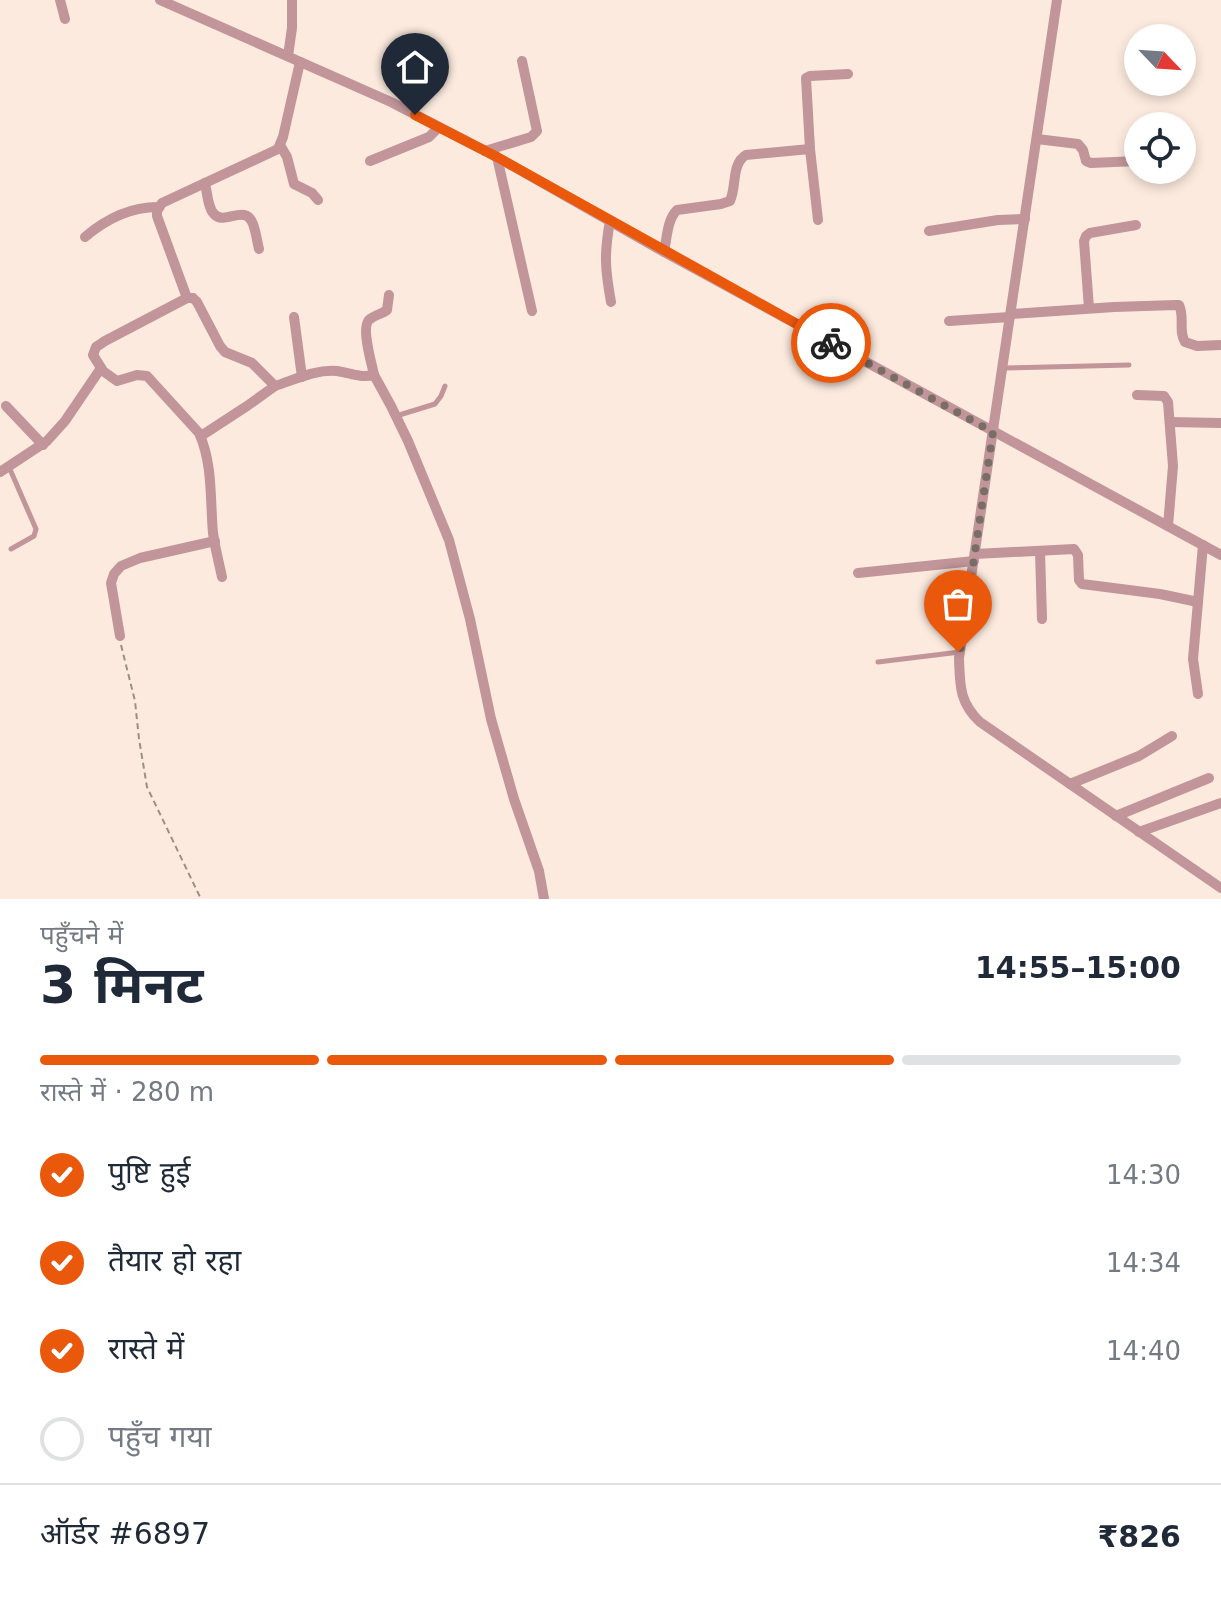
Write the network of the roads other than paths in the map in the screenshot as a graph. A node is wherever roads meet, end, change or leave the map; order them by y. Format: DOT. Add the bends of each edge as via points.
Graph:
graph roads {
  1 [pos="60,0"];
  2 [pos="160,0"];
  3 [pos="292,0"];
  4 [pos="1057,0"];
  5 [pos="65,19"];
  6 [pos="288,56"];
  7 [pos="522,61"];
  8 [pos="300,62"];
  9 [pos="848,74"];
  10 [pos="439,127"];
  11 [pos="1037,139"];
  12 [pos="280,145"];
  13 [pos="810,149"];
  14 [pos="485,151"];
  15 [pos="497,157"];
  16 [pos="370,161"];
  17 [pos="1124,162"];
  18 [pos="205,183"];
  19 [pos="318,200"];
  20 [pos="158,207"];
  21 [pos="1020,219"];
  22 [pos="818,220"];
  23 [pos="610,221"];
  24 [pos="1136,225"];
  25 [pos="929,231"];
  26 [pos="85,237"];
  27 [pos="259,249"];
  28 [pos="664,252"];
  29 [pos="389,295"];
  30 [pos="187,298"];
  31 [pos="611,302"];
  32 [pos="1089,308"];
  33 [pos="532,311"];
  34 [pos="1006,316"];
  35 [pos="294,317"];
  36 [pos="949,321"];
  37 [pos="1221,345"];
  38 [pos="1129,365"];
  39 [pos="101,368"];
  40 [pos="1003,368"];
  41 [pos="374,375"];
  42 [pos="302,377"];
  43 [pos="275,386"];
  44 [pos="445,386"];
  45 [pos="1137,395"];
  46 [pos="6,406"];
  47 [pos="396,416"];
  48 [pos="1170,422"];
  49 [pos="1221,423"];
  50 [pos="993,432"];
  51 [pos="201,436"];
  52 [pos="43,445"];
  53 [pos="4,469"];
  54 [pos="1168,526"];
  55 [pos="215,541"];
  56 [pos="1203,545"];
  57 [pos="11,549"];
  58 [pos="1040,551"];
  59 [pos="1221,555"];
  60 [pos="970,560"];
  61 [pos="858,573"];
  62 [pos="222,577"];
  63 [pos="1198,602"];
  64 [pos="1042,619"];
  65 [pos="120,636"];
  66 [pos="957,652"];
  67 [pos="878,662"];
  68 [pos="1198,694"];
  69 [pos="1172,736"];
  70 [pos="1209,778"];
  71 [pos="1070,784"];
  72 [pos="1221,803"];
  73 [pos="1116,816"];
  74 [pos="1139,832"];
  75 [pos="1221,888"];
  76 [pos="544,899"];
  1 -- 5 [label="street"];
  2 -- 6 [label="street"];
  3 -- 6 [label="street"];
  4 -- 11 [label="street"];
  6 -- 8 [label="street"];
  7 -- 14 [label="street" via="537,131"];
  8 -- 10 [label="street"];
  8 -- 12 [label="street"];
  9 -- 13 [label="street" via="806,78"];
  10 -- 14 [label="street"];
  10 -- 16 [label="street" via="429,137"];
  11 -- 17 [label="street" via="1078,144 1088,163"];
  11 -- 21 [label="street"];
  12 -- 18 [label="street"];
  12 -- 19 [label="street" via="294,184"];
  13 -- 22 [label="street"];
  13 -- 28 [label="street" via="741,158 730,201 674,212"];
  14 -- 15 [label="street"];
  15 -- 23 [label="street"];
  15 -- 33 [label="street"];
  18 -- 20 [label="street"];
  18 -- 27 [label="street" via="215,216 249,217"];
  20 -- 26 [label="street" via="120,214"];
  20 -- 30 [label="street"];
  21 -- 25 [label="street"];
  21 -- 34 [label="street"];
  23 -- 28 [label="street"];
  23 -- 31 [label="street" via="605,266"];
  24 -- 32 [label="street" via="1086,236"];
  28 -- 50 [label="street"];
  29 -- 41 [label="street" via="387,310 366,323"];
  30 -- 39 [label="street" via="96,347 93,355"];
  30 -- 43 [label="street" via="197,302 225,352 252,363"];
  32 -- 34 [label="street"];
  32 -- 37 [label="street" via="1179,305 1185,342"];
  34 -- 36 [label="street"];
  34 -- 40 [label="street"];
  35 -- 42 [label="street"];
  38 -- 40 [label="lane"];
  39 -- 51 [label="street" via="117,381 147,376"];
  39 -- 52 [label="street"];
  40 -- 50 [label="street"];
  41 -- 42 [label="street" via="337,371"];
  41 -- 47 [label="street"];
  42 -- 43 [label="street"];
  43 -- 51 [label="street"];
  44 -- 47 [label="lane" via="435,404"];
  45 -- 48 [label="street" via="1165,397"];
  46 -- 52 [label="street"];
  47 -- 76 [label="street" via="449,540 491,719"];
  48 -- 49 [label="street"];
  48 -- 54 [label="street"];
  50 -- 54 [label="street"];
  50 -- 60 [label="street"];
  51 -- 55 [label="street"];
  52 -- 53 [label="street"];
  53 -- 57 [label="lane" via="36,529 34,536"];
  54 -- 56 [label="street"];
  55 -- 62 [label="street"];
  55 -- 65 [label="street" via="121,566 111,583"];
  56 -- 59 [label="street"];
  56 -- 63 [label="street"];
  58 -- 60 [label="street"];
  58 -- 63 [label="street" via="1076,550 1082,584"];
  58 -- 64 [label="street"];
  60 -- 61 [label="street"];
  60 -- 66 [label="street"];
  63 -- 68 [label="street" via="1193,659"];
  66 -- 67 [label="lane"];
  66 -- 71 [label="street" via="969,712"];
  69 -- 71 [label="street" via="1139,756"];
  70 -- 73 [label="street"];
  71 -- 73 [label="street"];
  72 -- 74 [label="street"];
  73 -- 74 [label="street"];
  74 -- 75 [label="street"];
}
